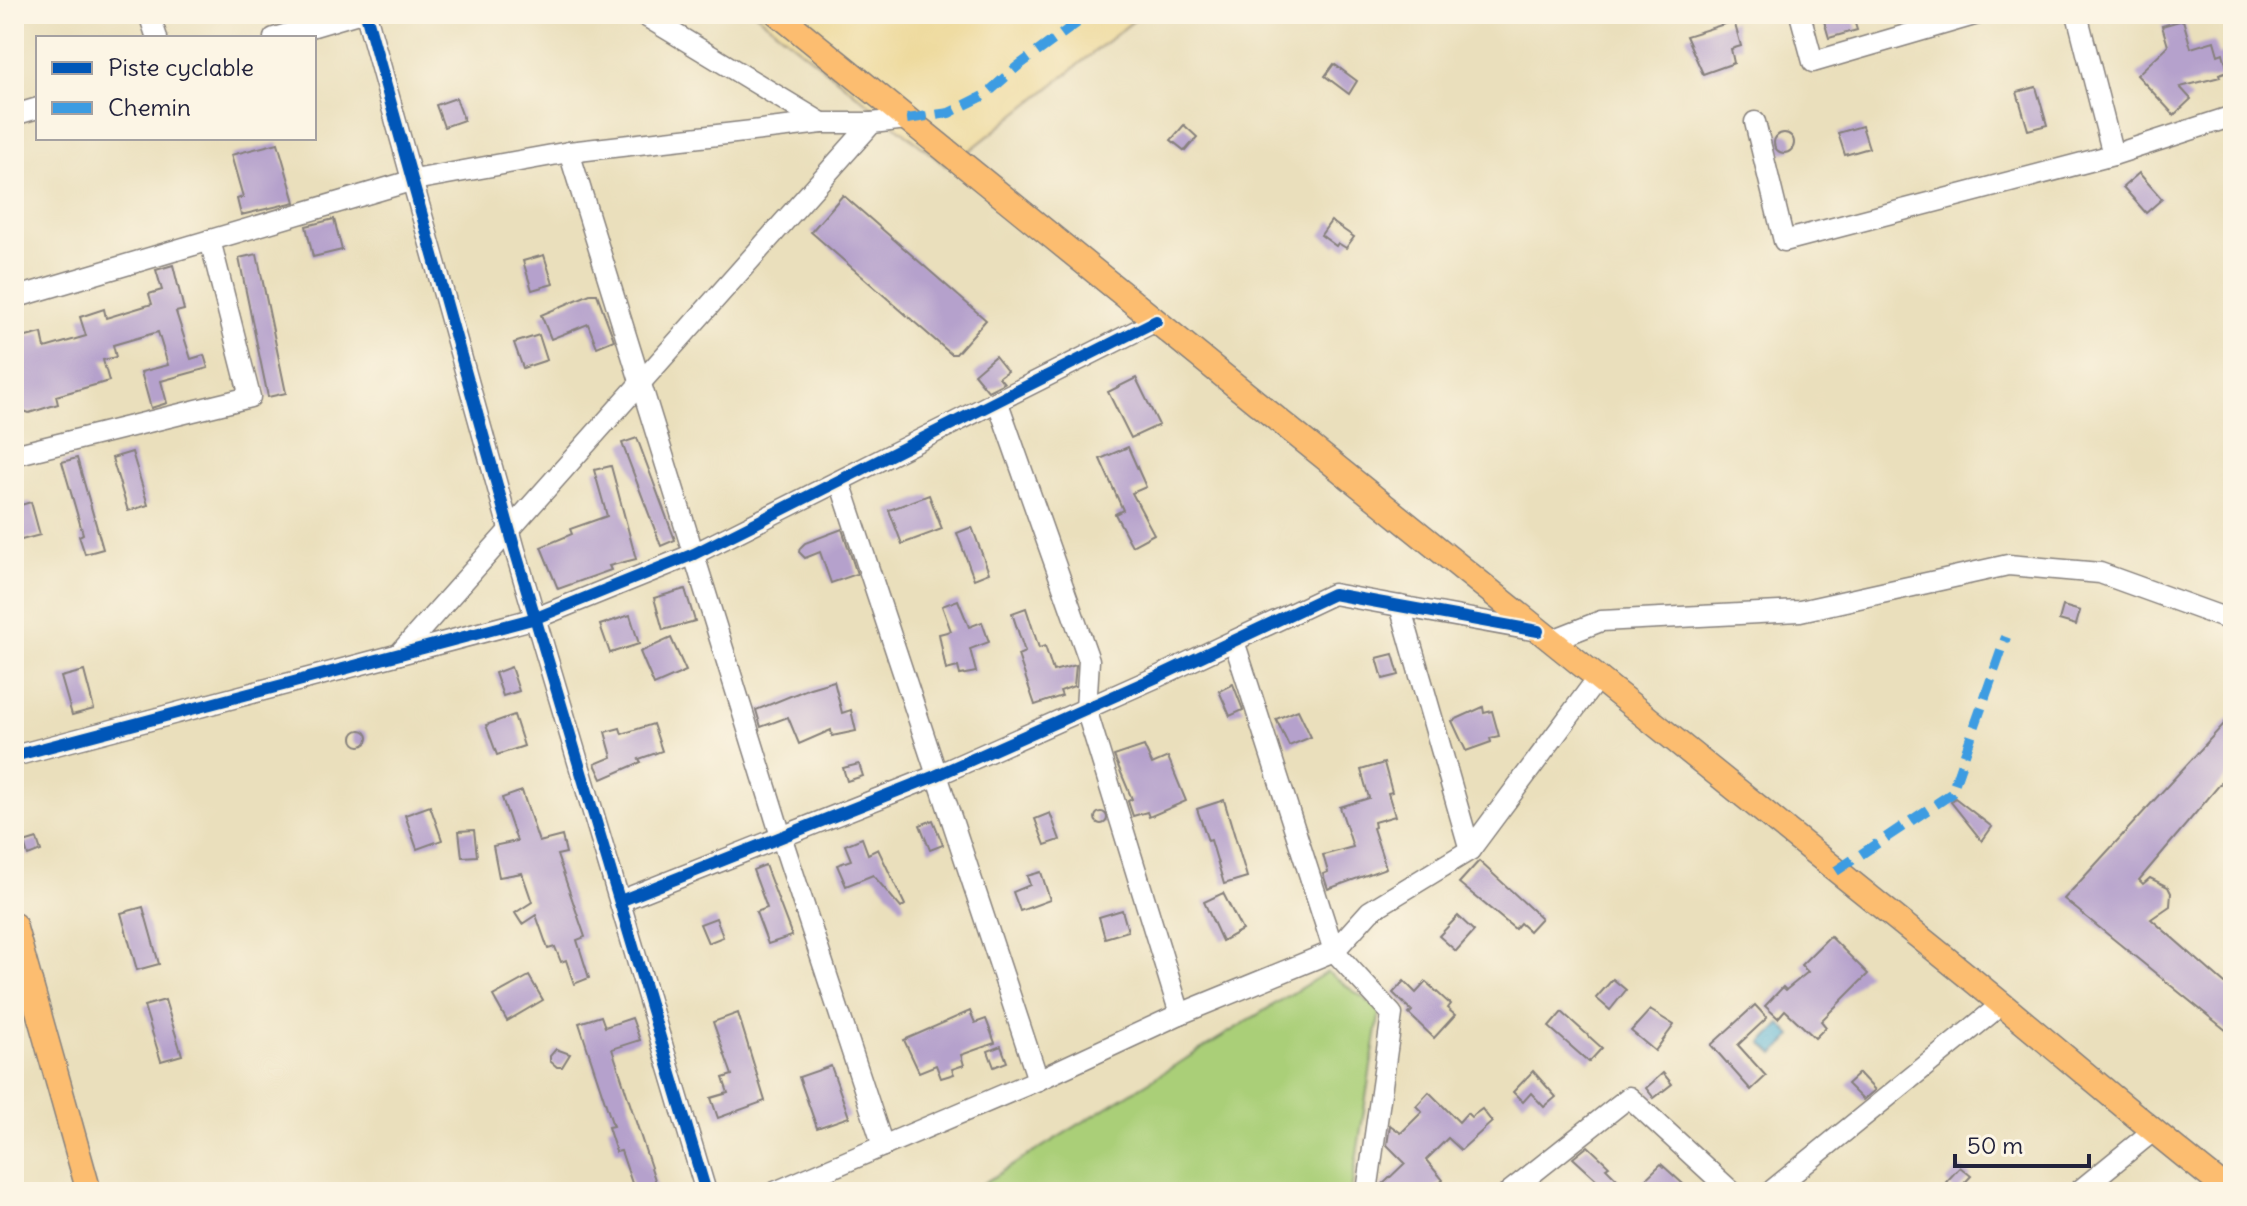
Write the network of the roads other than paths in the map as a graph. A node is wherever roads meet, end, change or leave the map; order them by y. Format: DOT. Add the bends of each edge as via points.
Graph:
graph roads {
  1 [pos="149,14"];
  2 [pos="355,14"];
  3 [pos="366,14"];
  4 [pos="642,14"];
  5 [pos="778,14"];
  6 [pos="1800,14"];
  7 [pos="1978,14"];
  8 [pos="2077,14"];
  9 [pos="1944,19"];
  10 [pos="156,36"];
  11 [pos="281,36"];
  12 [pos="36,109"];
  13 [pos="14,115"];
  14 [pos="2233,116"];
  15 [pos="907,119"];
  16 [pos="1755,122"];
  17 [pos="822,123"];
  18 [pos="872,123"];
  19 [pos="569,152"];
  20 [pos="2113,155"];
  21 [pos="414,180"];
  22 [pos="210,240"];
  23 [pos="14,298"];
  24 [pos="1156,321"];
  25 [pos="641,383"];
  26 [pos="998,403"];
  27 [pos="14,455"];
  28 [pos="840,482"];
  29 [pos="510,530"];
  30 [pos="694,554"];
  31 [pos="1400,606"];
  32 [pos="536,618"];
  33 [pos="2233,621"];
  34 [pos="1544,636"];
  35 [pos="1234,641"];
  36 [pos="399,654"];
  37 [pos="1597,679"];
  38 [pos="1086,709"];
  39 [pos="14,756"];
  40 [pos="935,776"];
  41 [pos="781,836"];
  42 [pos="1470,850"];
  43 [pos="620,901"];
  44 [pos="14,925"];
  45 [pos="1334,951"];
  46 [pos="24,998"];
  47 [pos="2002,1004"];
  48 [pos="1180,1014"];
  49 [pos="1038,1080"];
  50 [pos="2153,1131"];
  51 [pos="883,1146"];
  52 [pos="89,1192"];
  53 [pos="706,1192"];
  54 [pos="775,1192"];
  55 [pos="1367,1192"];
  56 [pos="1509,1192"];
  57 [pos="1732,1192"];
  58 [pos="1770,1192"];
  59 [pos="2078,1192"];
  60 [pos="2230,1192"];
  1 -- 10 [label="street"];
  2 -- 11 [label="street"];
  3 -- 21 [label="street"];
  4 -- 17 [label="street"];
  5 -- 15 [label="main road"];
  6 -- 9 [label="street" via="1813,62"];
  7 -- 9 [label="street"];
  8 -- 20 [label="street"];
  12 -- 13 [label="street"];
  14 -- 20 [label="street"];
  15 -- 18 [label="street"];
  15 -- 24 [label="main road"];
  16 -- 20 [label="street" via="1784,241"];
  17 -- 18 [label="street"];
  17 -- 19 [label="street"];
  18 -- 25 [label="street"];
  19 -- 21 [label="street"];
  19 -- 25 [label="street"];
  21 -- 22 [label="street"];
  21 -- 29 [label="street"];
  22 -- 23 [label="street"];
  22 -- 27 [label="street" via="250,397"];
  24 -- 26 [label="street"];
  24 -- 34 [label="main road"];
  25 -- 29 [label="street"];
  25 -- 30 [label="street"];
  26 -- 28 [label="street"];
  26 -- 38 [label="street" via="1089,660"];
  28 -- 30 [label="street"];
  28 -- 40 [label="street"];
  29 -- 32 [label="street"];
  29 -- 36 [label="street"];
  30 -- 32 [label="street"];
  30 -- 41 [label="street"];
  31 -- 34 [label="street"];
  31 -- 35 [label="street" via="1333,594"];
  31 -- 42 [label="street"];
  32 -- 36 [label="street"];
  32 -- 43 [label="street"];
  33 -- 34 [label="street" via="2100,573 2008,565 1800,611 1601,621"];
  34 -- 37 [label="main road"];
  35 -- 38 [label="street"];
  35 -- 45 [label="street"];
  36 -- 39 [label="street"];
  37 -- 42 [label="street"];
  37 -- 47 [label="main road"];
  38 -- 40 [label="street"];
  38 -- 48 [label="street"];
  40 -- 41 [label="street"];
  40 -- 49 [label="street"];
  41 -- 43 [label="street"];
  41 -- 51 [label="street"];
  42 -- 45 [label="street" via="1370,911"];
  43 -- 53 [label="street"];
  44 -- 46 [label="main road"];
  45 -- 48 [label="street"];
  45 -- 55 [label="street" via="1392,1014"];
  46 -- 52 [label="main road"];
  47 -- 50 [label="main road"];
  47 -- 58 [label="street"];
  48 -- 49 [label="street"];
  49 -- 51 [label="street"];
  50 -- 59 [label="street"];
  50 -- 60 [label="main road"];
  51 -- 54 [label="street"];
  56 -- 57 [label="street" via="1629,1097"];
}
